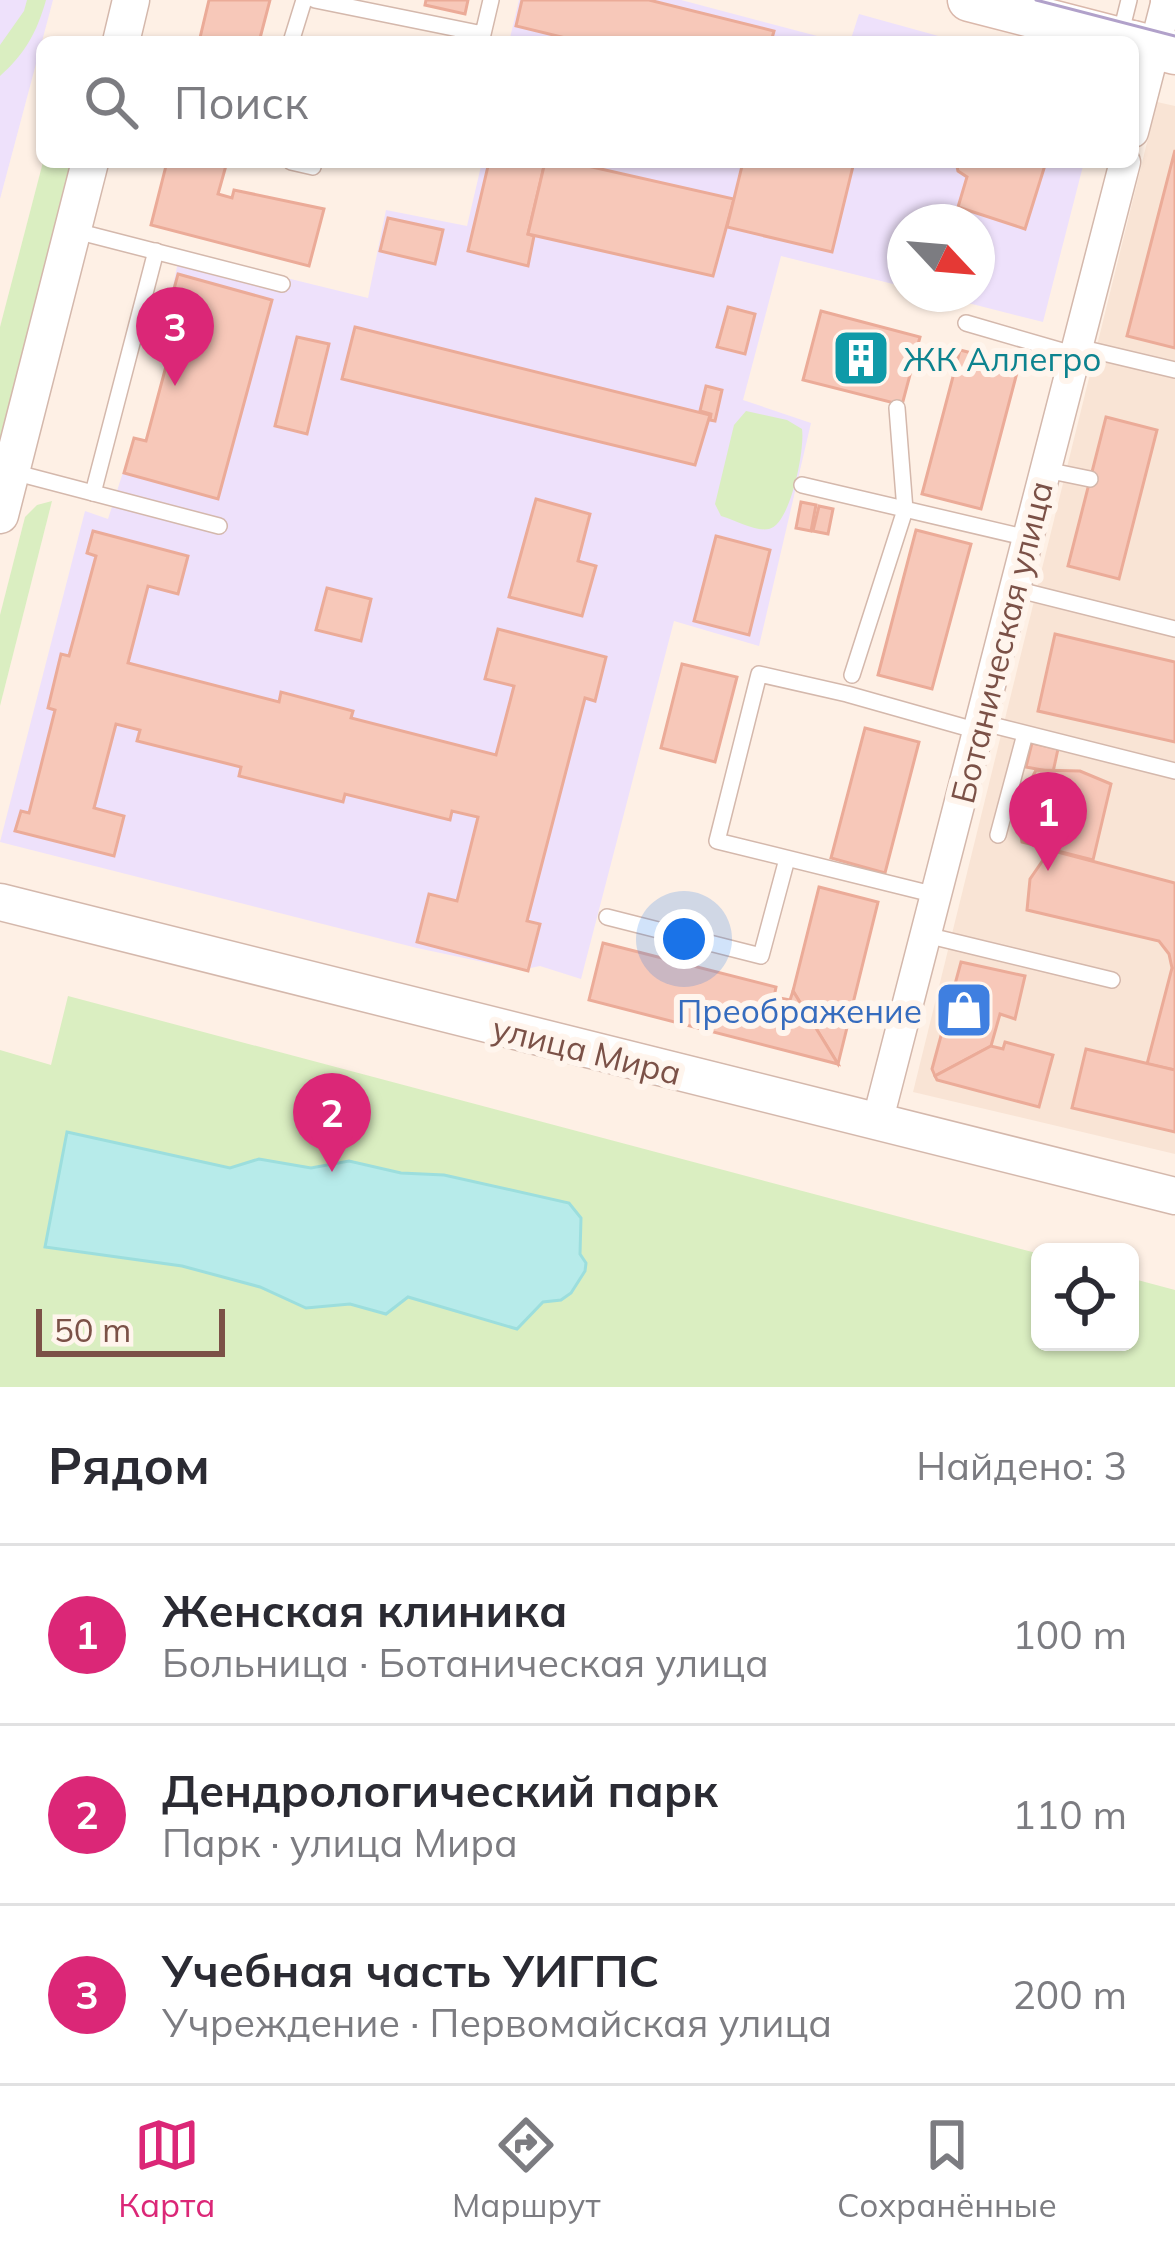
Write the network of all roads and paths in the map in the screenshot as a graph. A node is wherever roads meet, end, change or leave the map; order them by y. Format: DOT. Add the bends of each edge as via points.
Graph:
graph roads {
  1 [pos="131,0"];
  2 [pos="304,0"];
  3 [pos="315,0"];
  4 [pos="490,0"];
  5 [pos="970,0"];
  6 [pos="1172,0"];
  7 [pos="122,36"];
  8 [pos="293,36"];
  9 [pos="1136,36"];
  10 [pos="1140,37"];
  11 [pos="88,168"];
  12 [pos="1123,168"];
  13 [pos="72,230"];
  14 [pos="156,251"];
  15 [pos="282,284"];
  16 [pos="966,323"];
  17 [pos="1077,351"];
  18 [pos="1175,370"];
  19 [pos="897,408"];
  20 [pos="1046,470"];
  21 [pos="10,472"];
  22 [pos="1090,479"];
  23 [pos="802,485"];
  24 [pos="93,493"];
  25 [pos="1,510"];
  26 [pos="905,510"];
  27 [pos="219,526"];
  28 [pos="1028,538"];
  29 [pos="1015,590"];
  30 [pos="1175,629"];
  31 [pos="852,675"];
  32 [pos="979,727"];
  33 [pos="1025,734"];
  34 [pos="1175,771"];
  35 [pos="998,835"];
  36 [pos="787,859"];
  37 [pos="936,895"];
  38 [pos="0,902"];
  39 [pos="607,917"];
  40 [pos="926,934"];
  41 [pos="1112,980"];
  42 [pos="877,1123"];
  43 [pos="1175,1196"];
  1 -- 7 [label="street"];
  2 -- 8 [label="lane"];
  3 -- 4 [label="lane" via="483,34"];
  5 -- 9 [label="main road"];
  6 -- 10 [label="street"];
  11 -- 13 [label="street"];
  12 -- 17 [label="street, Ботаническая улица"];
  13 -- 14 [label="lane"];
  13 -- 21 [label="street"];
  14 -- 15 [label="lane"];
  14 -- 24 [label="lane"];
  16 -- 17 [label="lane"];
  17 -- 18 [label="lane"];
  17 -- 20 [label="street, Ботаническая улица"];
  19 -- 26 [label="lane"];
  20 -- 22 [label="lane"];
  20 -- 28 [label="street, Ботаническая улица"];
  21 -- 24 [label="lane"];
  21 -- 25 [label="street"];
  23 -- 26 [label="lane"];
  24 -- 27 [label="lane"];
  26 -- 28 [label="lane"];
  26 -- 31 [label="lane"];
  28 -- 29 [label="street, Ботаническая улица"];
  29 -- 30 [label="lane"];
  29 -- 32 [label="street, Ботаническая улица"];
  32 -- 33 [label="lane"];
  32 -- 36 [label="lane" via="759,674 717,841"];
  32 -- 37 [label="street, Ботаническая улица"];
  33 -- 34 [label="lane"];
  33 -- 35 [label="lane"];
  36 -- 37 [label="lane"];
  36 -- 39 [label="lane" via="760,956"];
  37 -- 40 [label="street, Ботаническая улица"];
  38 -- 42 [label="street, улица Мира"];
  40 -- 41 [label="lane"];
  40 -- 42 [label="street, Ботаническая улица"];
  42 -- 43 [label="street, улица Мира"];
}
